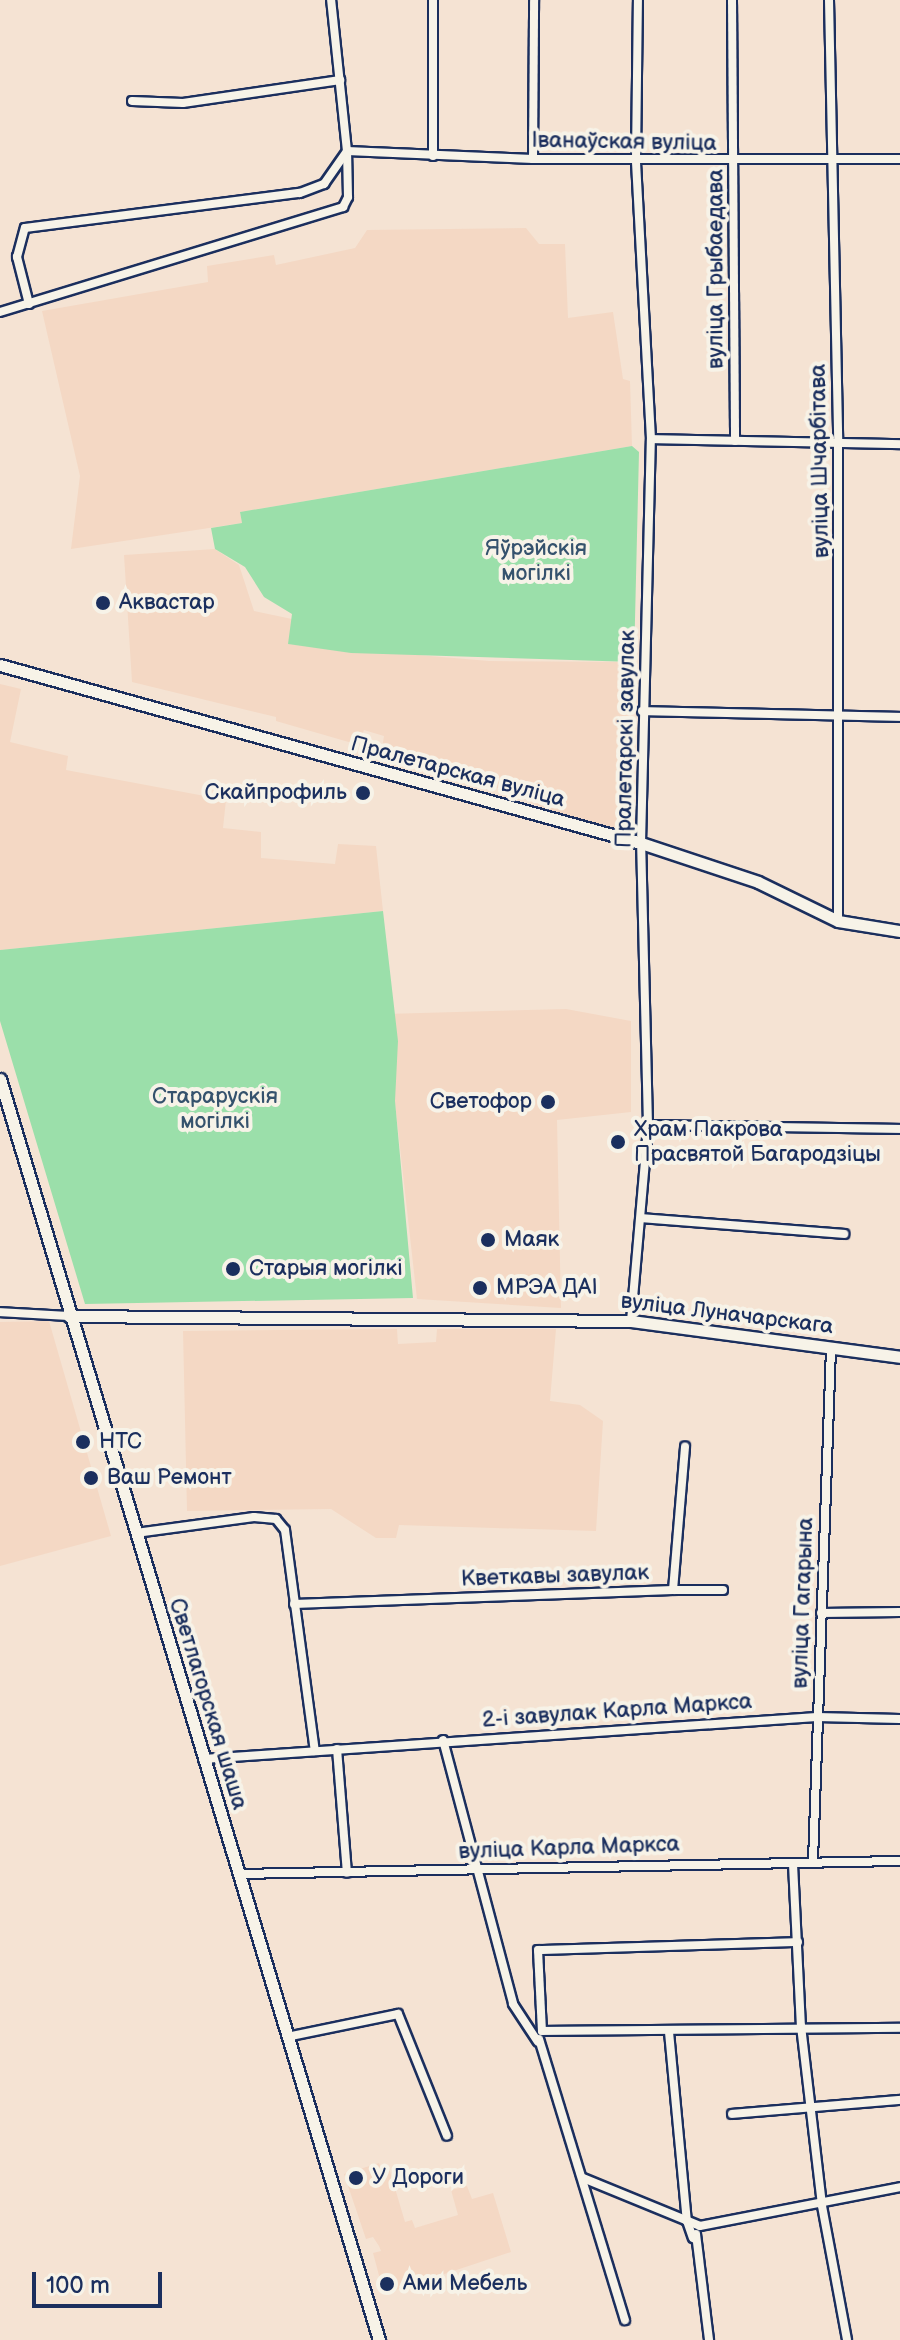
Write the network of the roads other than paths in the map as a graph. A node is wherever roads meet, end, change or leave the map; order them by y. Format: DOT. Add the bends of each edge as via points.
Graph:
graph roads {
  1 [pos="331,0"];
  2 [pos="433,0"];
  3 [pos="534,0"];
  4 [pos="638,0"];
  5 [pos="732,0"];
  6 [pos="829,0"];
  7 [pos="340,80"];
  8 [pos="132,101"];
  9 [pos="347,151"];
  10 [pos="433,156"];
  11 [pos="636,158"];
  12 [pos="533,159"];
  13 [pos="900,159"];
  14 [pos="836,161"];
  15 [pos="733,162"];
  16 [pos="29,304"];
  17 [pos="0,312"];
  18 [pos="651,439"];
  19 [pos="735,441"];
  20 [pos="838,444"];
  21 [pos="900,444"];
  22 [pos="0,665"];
  23 [pos="642,711"];
  24 [pos="839,712"];
  25 [pos="900,717"];
  26 [pos="641,843"];
  27 [pos="838,921"];
  28 [pos="900,931"];
  29 [pos="0,1079"];
  30 [pos="648,1125"];
  31 [pos="900,1129"];
  32 [pos="641,1218"];
  33 [pos="844,1234"];
  34 [pos="0,1312"];
  35 [pos="69,1316"];
  36 [pos="631,1321"];
  37 [pos="831,1347"];
  38 [pos="900,1357"];
  39 [pos="685,1446"];
  40 [pos="136,1533"];
  41 [pos="673,1590"];
  42 [pos="723,1590"];
  43 [pos="294,1604"];
  44 [pos="900,1612"];
  45 [pos="821,1613"];
  46 [pos="817,1717"];
  47 [pos="900,1719"];
  48 [pos="443,1740"];
  49 [pos="337,1749"];
  50 [pos="315,1751"];
  51 [pos="202,1759"];
  52 [pos="813,1861"];
  53 [pos="900,1861"];
  54 [pos="793,1864"];
  55 [pos="475,1868"];
  56 [pos="347,1873"];
  57 [pos="239,1874"];
  58 [pos="798,1942"];
  59 [pos="801,2026"];
  60 [pos="900,2028"];
  61 [pos="542,2031"];
  62 [pos="669,2032"];
  63 [pos="291,2036"];
  64 [pos="538,2042"];
  65 [pos="900,2100"];
  66 [pos="811,2111"];
  67 [pos="732,2114"];
  68 [pos="447,2136"];
  69 [pos="583,2178"];
  70 [pos="900,2187"];
  71 [pos="822,2206"];
  72 [pos="687,2221"];
  73 [pos="700,2226"];
  74 [pos="693,2238"];
  75 [pos="625,2320"];
  76 [pos="379,2340"];
  77 [pos="709,2340"];
  78 [pos="847,2340"];
  1 -- 7 [label="street"];
  2 -- 10 [label="street"];
  3 -- 12 [label="street"];
  4 -- 11 [label="street, Пралетарскі завулак"];
  5 -- 15 [label="street, вуліца Грыбаедава"];
  6 -- 14 [label="street, вуліца Шчарбітава"];
  7 -- 8 [label="street" via="183,103"];
  7 -- 9 [label="street"];
  9 -- 10 [label="street, Іванаўская вуліца"];
  9 -- 16 [label="street" via="348,197 343,207"];
  9 -- 16 [label="street" via="324,184 300,193 25,228 17,257"];
  10 -- 12 [label="street, Іванаўская вуліца"];
  11 -- 12 [label="street, Іванаўская вуліца"];
  11 -- 15 [label="street, Іванаўская вуліца"];
  11 -- 18 [label="street, Пралетарскі завулак"];
  13 -- 14 [label="street, Іванаўская вуліца"];
  14 -- 15 [label="street, Іванаўская вуліца"];
  14 -- 20 [label="street, вуліца Шчарбітава"];
  15 -- 19 [label="street, вуліца Грыбаедава"];
  16 -- 17 [label="street"];
  18 -- 19 [label="street"];
  18 -- 23 [label="street, Пралетарскі завулак"];
  19 -- 20 [label="street"];
  20 -- 21 [label="street"];
  20 -- 24 [label="street, вуліца Шчарбітава"];
  22 -- 26 [label="street, Пралетарская вуліца"];
  23 -- 24 [label="street"];
  23 -- 26 [label="street, Пралетарскі завулак"];
  24 -- 25 [label="street"];
  24 -- 27 [label="street, вуліца Шчарбітава"];
  26 -- 27 [label="street, Пралетарская вуліца" via="758,882"];
  26 -- 30 [label="street, Пралетарскі завулак"];
  27 -- 28 [label="street, Пралетарская вуліца"];
  29 -- 35 [label="street, Светлагорская шаша"];
  30 -- 31 [label="street"];
  30 -- 32 [label="street, Пралетарскі завулак"];
  32 -- 33 [label="street"];
  32 -- 36 [label="street, Пралетарскі завулак"];
  34 -- 35 [label="street"];
  35 -- 36 [label="street, вуліца Луначарскага"];
  35 -- 40 [label="street, Светлагорская шаша"];
  36 -- 37 [label="street, вуліца Луначарскага"];
  37 -- 38 [label="street, вуліца Луначарскага"];
  37 -- 45 [label="street, вуліца Гагарына"];
  39 -- 41 [label="street, Кветкавы завулак"];
  40 -- 43 [label="street" via="254,1517 276,1519 285,1530"];
  40 -- 51 [label="street, Светлагорская шаша"];
  41 -- 42 [label="street"];
  41 -- 43 [label="street, Кветкавы завулак"];
  43 -- 50 [label="street"];
  44 -- 45 [label="street"];
  45 -- 46 [label="street, вуліца Гагарына"];
  46 -- 47 [label="street, 2-і завулак Карла Маркса"];
  46 -- 48 [label="street, 2-і завулак Карла Маркса"];
  46 -- 52 [label="street, вуліца Гагарына"];
  48 -- 49 [label="street, 2-і завулак Карла Маркса"];
  48 -- 55 [label="street"];
  49 -- 50 [label="street, 2-і завулак Карла Маркса"];
  49 -- 56 [label="street"];
  50 -- 51 [label="street, 2-і завулак Карла Маркса"];
  51 -- 57 [label="street, Светлагорская шаша"];
  52 -- 53 [label="street, вуліца Карла Маркса"];
  52 -- 54 [label="street, вуліца Карла Маркса"];
  54 -- 55 [label="street, вуліца Карла Маркса"];
  54 -- 58 [label="street"];
  55 -- 56 [label="street, вуліца Карла Маркса"];
  55 -- 64 [label="street" via="513,2004"];
  56 -- 57 [label="street, вуліца Карла Маркса"];
  57 -- 63 [label="street, Светлагорская шаша"];
  58 -- 59 [label="street"];
  58 -- 61 [label="street" via="538,1950"];
  59 -- 60 [label="street"];
  59 -- 62 [label="street"];
  59 -- 66 [label="street"];
  61 -- 62 [label="street"];
  61 -- 64 [label="street"];
  62 -- 72 [label="street"];
  63 -- 68 [label="street" via="398,2014"];
  63 -- 76 [label="street, Светлагорская шаша"];
  64 -- 69 [label="street"];
  65 -- 66 [label="street"];
  66 -- 67 [label="street"];
  66 -- 71 [label="street"];
  69 -- 72 [label="street"];
  69 -- 75 [label="street"];
  70 -- 71 [label="street"];
  71 -- 73 [label="street"];
  71 -- 78 [label="street"];
  72 -- 73 [label="street"];
  72 -- 74 [label="street"];
  73 -- 74 [label="street"];
  74 -- 77 [label="street"];
}
